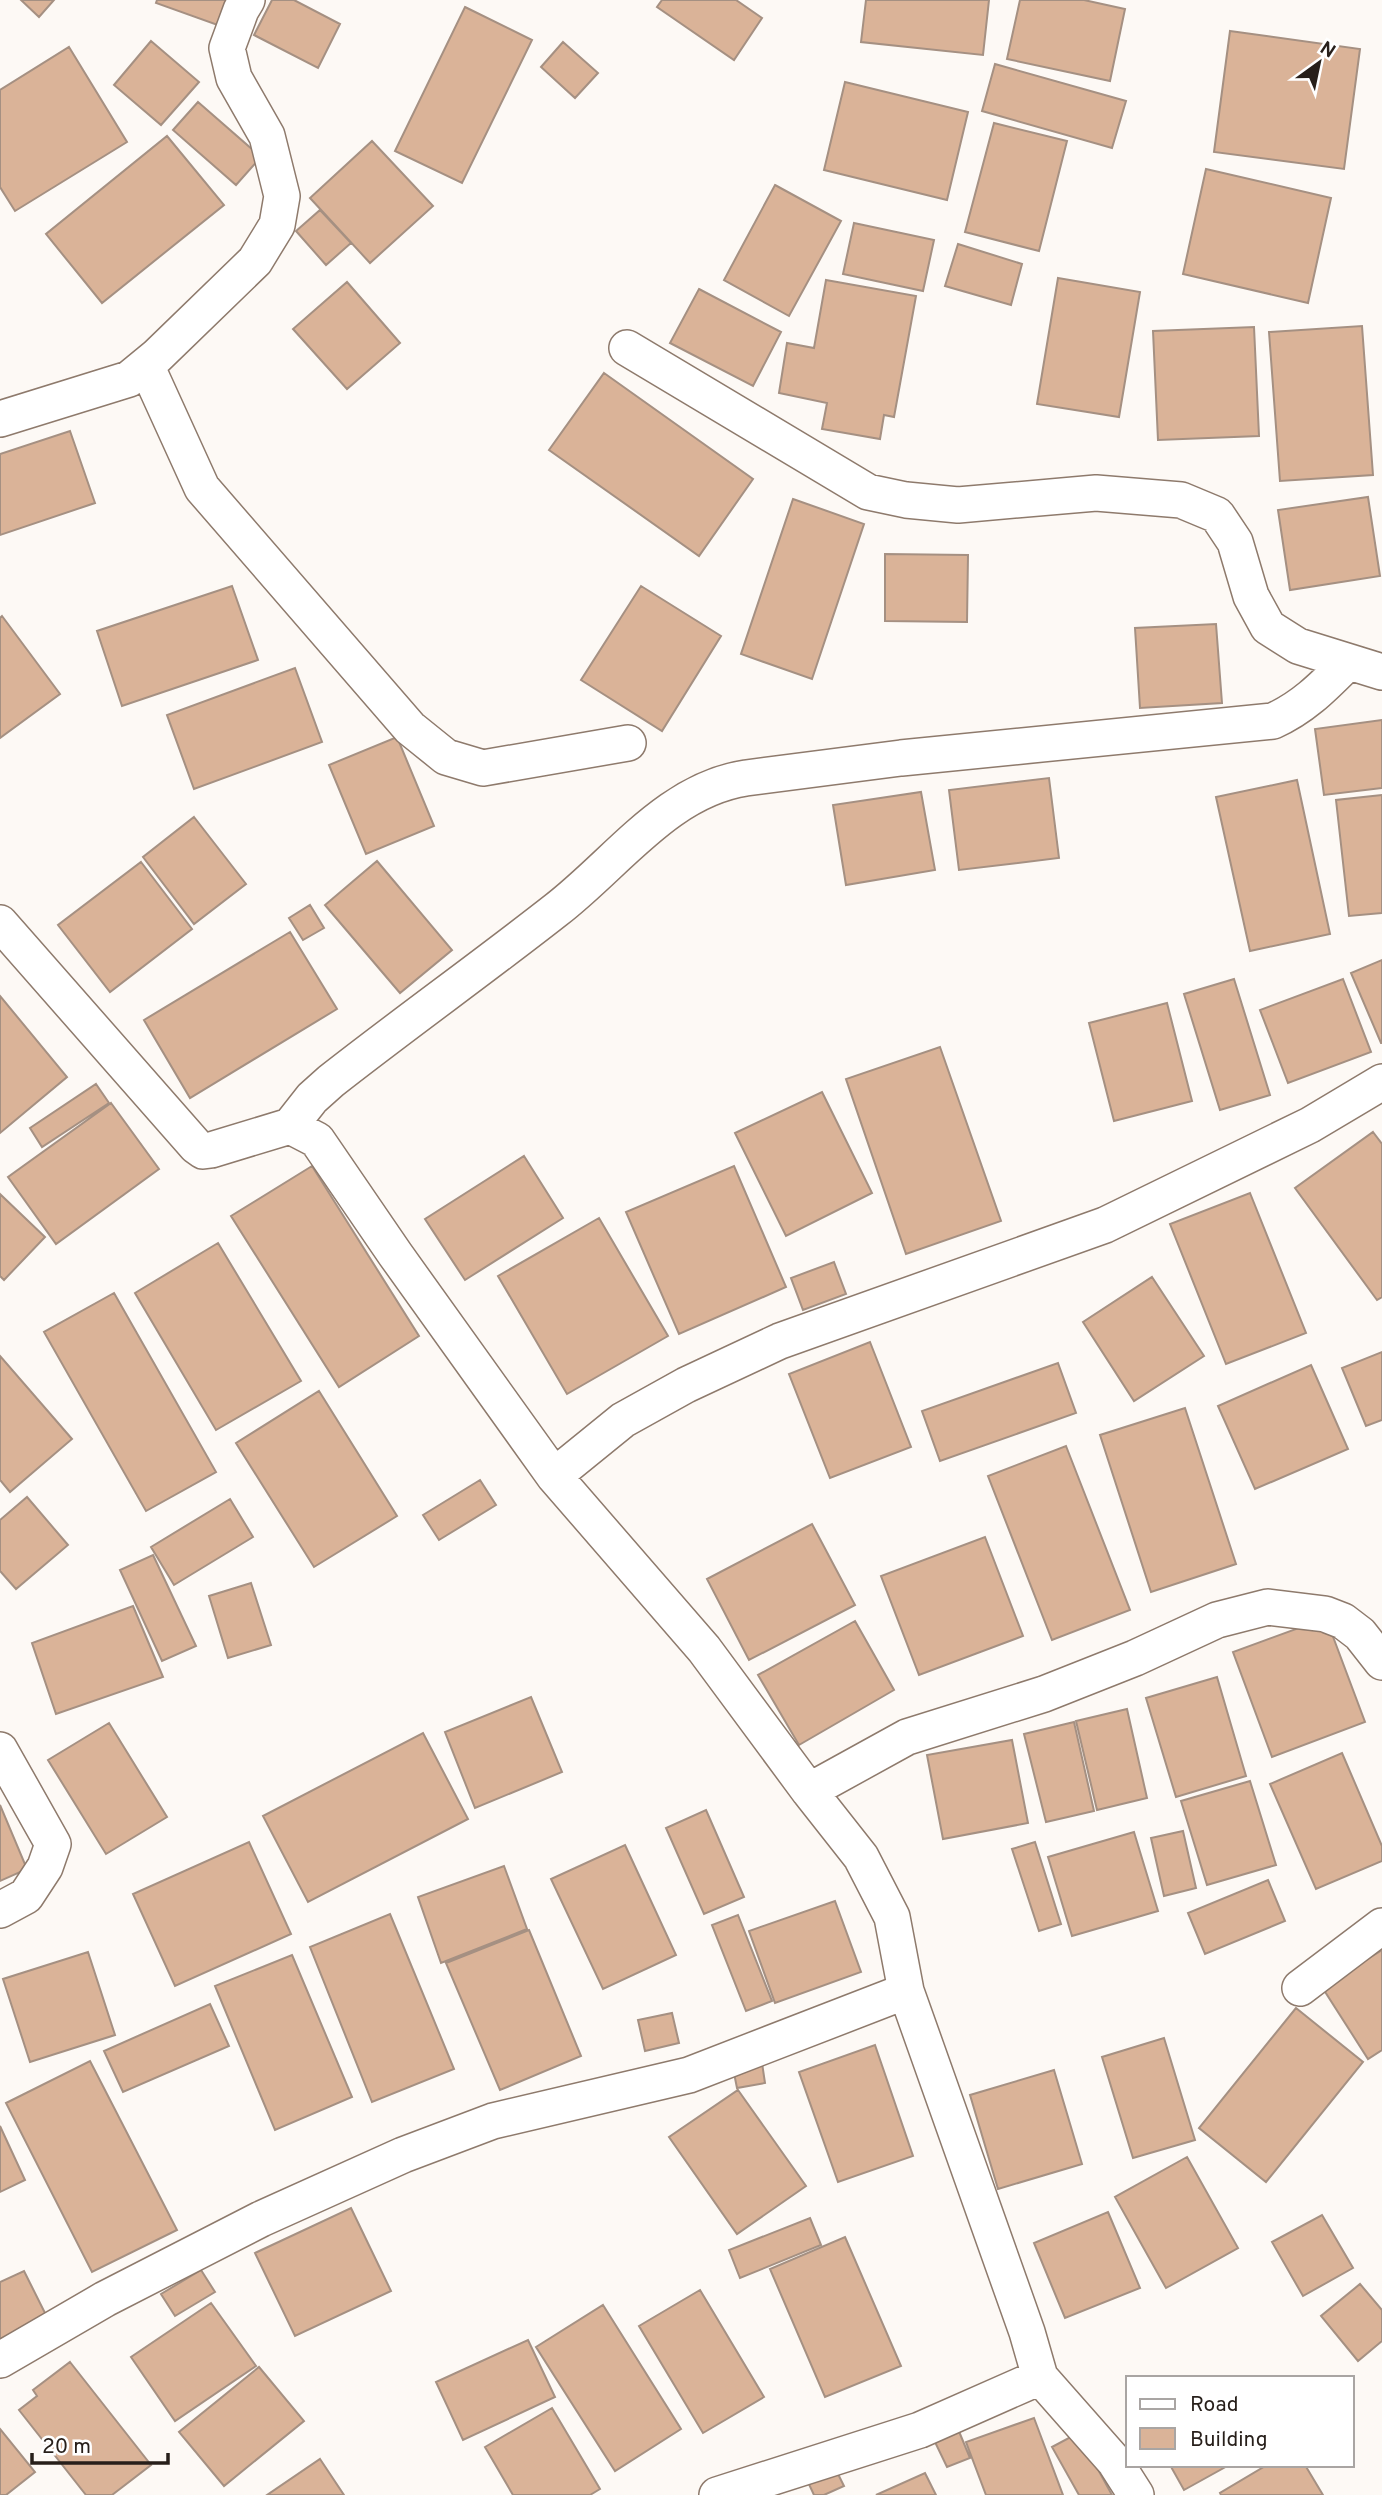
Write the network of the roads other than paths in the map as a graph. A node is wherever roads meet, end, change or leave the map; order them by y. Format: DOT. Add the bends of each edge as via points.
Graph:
graph roads {
  1 [pos="247,0"];
  2 [pos="627,348"];
  3 [pos="146,365"];
  4 [pos="0,419"];
  5 [pos="1348,662"];
  6 [pos="1382,672"];
  7 [pos="628,743"];
  8 [pos="0,923"];
  9 [pos="1382,1082"];
  10 [pos="290,1126"];
  11 [pos="554,1476"];
  12 [pos="1382,1662"];
  13 [pos="0,1751"];
  14 [pos="810,1791"];
  15 [pos="0,1910"];
  16 [pos="1382,1926"];
  17 [pos="1300,1988"];
  18 [pos="906,1991"];
  19 [pos="0,2360"];
  20 [pos="1040,2377"];
  21 [pos="717,2495"];
  22 [pos="1136,2495"];
  1 -- 3 [label="street" via="227,48 234,78 267,136 282,197 277,225 254,261"];
  2 -- 5 [label="street" via="868,492 958,505 1096,493 1181,500 1217,515 1235,542 1251,596 1268,627 1298,646"];
  3 -- 4 [label="street" via="129,379"];
  3 -- 7 [label="street" via="202,488 410,728 446,757 483,768"];
  5 -- 6 [label="street"];
  5 -- 10 [label="street" via="1313,698 1273,721 901,758 737,779 708,787 671,809 559,908 331,1081"];
  8 -- 10 [label="street" via="203,1151"];
  9 -- 11 [label="street" via="1310,1125 1105,1225 780,1341 686,1384 623,1420"];
  10 -- 11 [label="street" via="317,1140"];
  11 -- 14 [label="street" via="704,1649"];
  12 -- 14 [label="street" via="1343,1621 1325,1614 1268,1607 1217,1620 1044,1694 906,1737"];
  13 -- 15 [label="street" via="53,1844 26,1896"];
  14 -- 18 [label="street" via="862,1857 892,1917"];
  16 -- 17 [label="street"];
  18 -- 19 [label="street" via="689,2075 493,2121 403,2155 261,2219 105,2299"];
  18 -- 20 [label="street"];
  20 -- 21 [label="street" via="920,2430"];
  20 -- 22 [label="street" via="1115,2462"];
}
